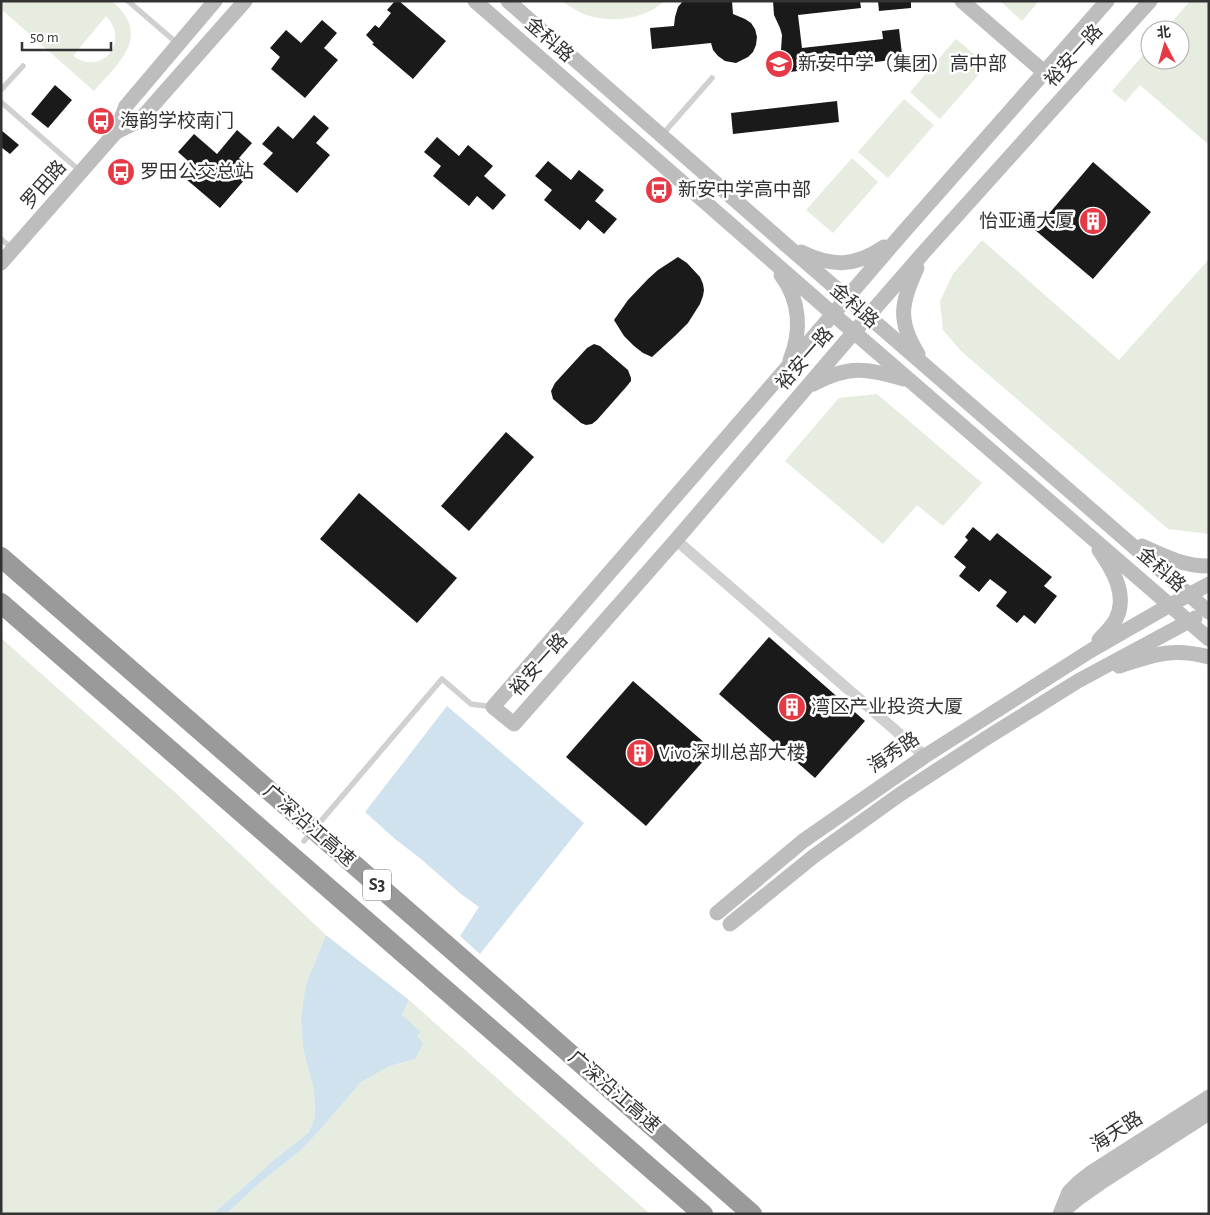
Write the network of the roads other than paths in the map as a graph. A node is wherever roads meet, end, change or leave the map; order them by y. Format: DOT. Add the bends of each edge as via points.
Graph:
graph roads {
  1 [pos="128,1"];
  2 [pos="216,1"];
  3 [pos="245,1"];
  4 [pos="475,1"];
  5 [pos="508,1"];
  6 [pos="962,1"];
  7 [pos="1107,1"];
  8 [pos="1150,1"];
  9 [pos="178,44"];
  10 [pos="23,66"];
  11 [pos="1044,72"];
  12 [pos="712,78"];
  13 [pos="1,90"];
  14 [pos="1,102"];
  15 [pos="116,132"];
  16 [pos="662,135"];
  17 [pos="81,172"];
  18 [pos="900,236"];
  19 [pos="1,239"];
  20 [pos="785,244"];
  21 [pos="13,250"];
  22 [pos="924,252"];
  23 [pos="768,258"];
  24 [pos="1,263"];
  25 [pos="846,297"];
  26 [pos="833,314"];
  27 [pos="868,316"];
  28 [pos="854,332"];
  29 [pos="926,366"];
  30 [pos="785,370"];
  31 [pos="910,381"];
  32 [pos="806,389"];
  33 [pos="1087,533"];
  34 [pos="676,540"];
  35 [pos="1127,540"];
  36 [pos="1,557"];
  37 [pos="1209,566"];
  38 [pos="1209,584"];
  39 [pos="1190,595"];
  40 [pos="1,603"];
  41 [pos="1170,605"];
  42 [pos="1209,611"];
  43 [pos="1189,621"];
  44 [pos="1209,639"];
  45 [pos="1090,651"];
  46 [pos="1209,657"];
  47 [pos="1078,681"];
  48 [pos="493,707"];
  49 [pos="924,756"];
  50 [pos="304,841"];
  51 [pos="717,913"];
  52 [pos="730,924"];
  53 [pos="1209,1097"];
  54 [pos="1209,1113"];
  55 [pos="703,1214"];
  56 [pos="752,1214"];
  57 [pos="1060,1214"];
  1 -- 9 [label="lane"];
  2 -- 9 [label="main road, 罗田路"];
  3 -- 15 [label="main road, 罗田路" via="139,121"];
  4 -- 23 [label="main road, 金科路"];
  5 -- 16 [label="main road, 金科路"];
  6 -- 11 [label="main road"];
  7 -- 11 [label="main road, 裕安一路"];
  8 -- 22 [label="main road, 裕安一路"];
  9 -- 15 [label="main road, 罗田路" via="126,106"];
  10 -- 13 [label="lane"];
  11 -- 18 [label="main road, 裕安一路"];
  12 -- 16 [label="lane"];
  14 -- 17 [label="lane"];
  15 -- 17 [label="main road, 罗田路"];
  16 -- 20 [label="main road, 金科路"];
  17 -- 21 [label="main road, 罗田路"];
  18 -- 20 [label="main road" via="870,256 848,263 821,261"];
  18 -- 25 [label="main road, 裕安一路"];
  19 -- 21 [label="lane"];
  20 -- 25 [label="main road, 金科路"];
  21 -- 24 [label="main road, 罗田路"];
  22 -- 27 [label="main road, 裕安一路"];
  22 -- 29 [label="main road" via="907,292 903,314 908,335"];
  23 -- 26 [label="main road, 金科路"];
  23 -- 30 [label="main road" via="784,278 797,313 794,349"];
  25 -- 26 [label="main road, 裕安一路"];
  25 -- 27 [label="main road, 金科路"];
  26 -- 28 [label="main road, 金科路"];
  26 -- 30 [label="main road, 裕安一路"];
  27 -- 28 [label="main road, 裕安一路"];
  27 -- 29 [label="main road, 金科路"];
  28 -- 31 [label="main road, 金科路"];
  28 -- 32 [label="main road, 裕安一路"];
  29 -- 35 [label="main road, 金科路"];
  30 -- 48 [label="main road, 裕安一路"];
  31 -- 32 [label="main road" via="874,370 855,370 834,374"];
  31 -- 33 [label="main road, 金科路"];
  32 -- 34 [label="main road, 裕安一路"];
  33 -- 41 [label="main road, 金科路"];
  33 -- 45 [label="main road" via="1114,573 1121,602 1111,626"];
  34 -- 48 [label="main road, 裕安一路" via="514,724"];
  34 -- 49 [label="street"];
  35 -- 37 [label="main road" via="1185,564"];
  35 -- 39 [label="main road, 金科路"];
  36 -- 56 [label="highway, 广深沿江高速 / S3, bridge"];
  38 -- 39 [label="main road, 海秀路"];
  39 -- 41 [label="main road, 海秀路"];
  39 -- 42 [label="main road, 金科路"];
  40 -- 55 [label="highway, 广深沿江高速 / S3"];
  41 -- 43 [label="main road, 金科路"];
  41 -- 45 [label="main road, 海秀路"];
  42 -- 43 [label="main road, 海秀路"];
  43 -- 44 [label="main road, 金科路"];
  43 -- 47 [label="main road, 海秀路"];
  45 -- 49 [label="main road, 海秀路"];
  46 -- 47 [label="main road" via="1186,652 1164,653"];
  47 -- 52 [label="main road, 海秀路" via="899,795 814,856"];
  48 -- 50 [label="lane" via="471,704 442,679"];
  49 -- 51 [label="main road, 海秀路" via="803,841"];
  53 -- 57 [label="main road, 海天路" via="1092,1172 1069,1192"];
  54 -- 57 [label="main road, 海天路" via="1100,1183"];
}
